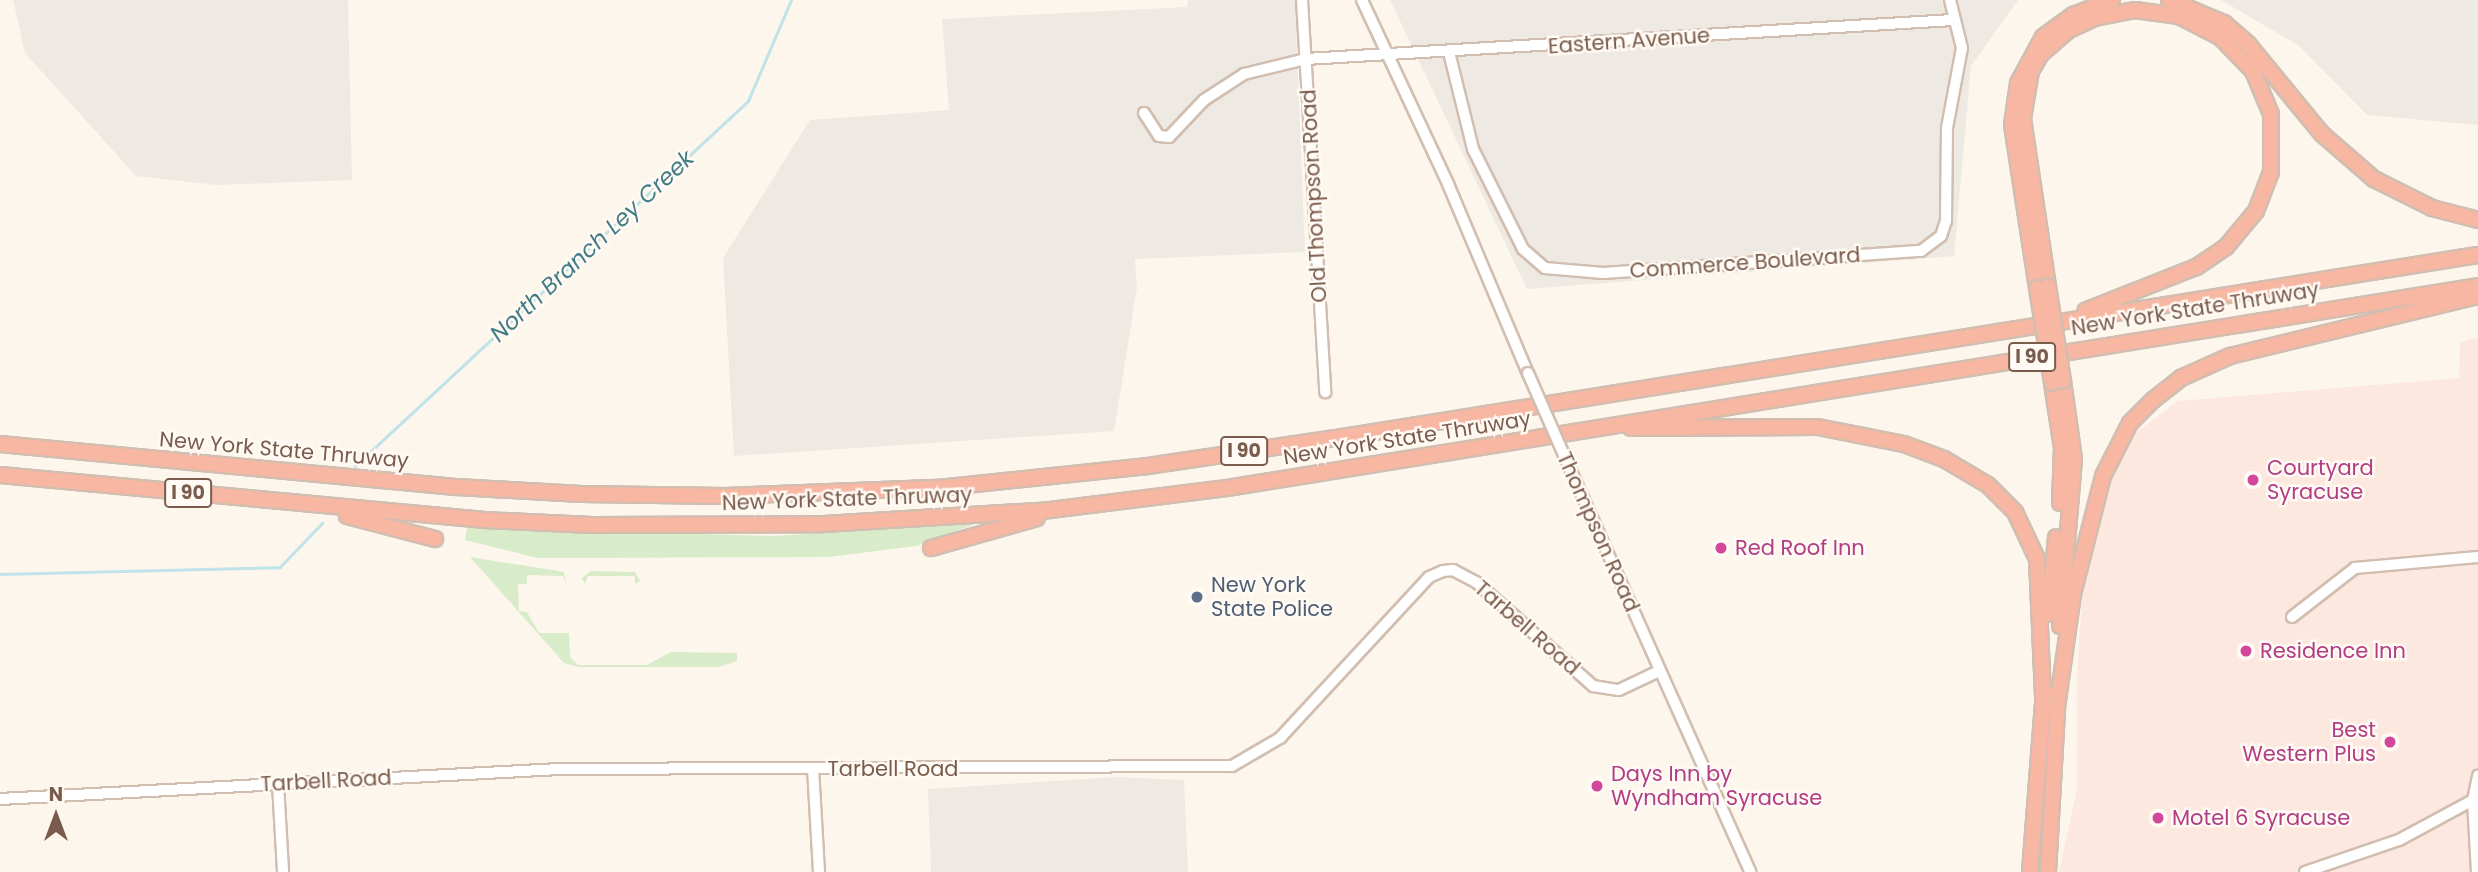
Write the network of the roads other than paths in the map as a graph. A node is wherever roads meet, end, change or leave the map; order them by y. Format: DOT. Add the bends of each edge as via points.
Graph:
graph roads {
  1 [pos="1302,0"];
  2 [pos="1362,0"];
  3 [pos="1950,0"];
  4 [pos="2112,0"];
  5 [pos="2169,0"];
  6 [pos="1952,20"];
  7 [pos="1449,52"];
  8 [pos="1387,55"];
  9 [pos="1306,59"];
  10 [pos="1144,113"];
  11 [pos="2478,220"];
  12 [pos="2478,255"];
  13 [pos="2478,286"];
  14 [pos="2042,287"];
  15 [pos="2478,296"];
  16 [pos="2059,321"];
  17 [pos="1325,392"];
  18 [pos="1586,429"];
  19 [pos="0,444"];
  20 [pos="0,475"];
  21 [pos="324,506"];
  22 [pos="1087,506"];
  23 [pos="435,539"];
  24 [pos="931,548"];
  25 [pos="2478,557"];
  26 [pos="2292,617"];
  27 [pos="1659,671"];
  28 [pos="2051,698"];
  29 [pos="813,768"];
  30 [pos="2478,776"];
  31 [pos="278,784"];
  32 [pos="0,799"];
  33 [pos="2473,800"];
  34 [pos="283,872"];
  35 [pos="819,872"];
  36 [pos="1750,872"];
  37 [pos="2030,872"];
  38 [pos="2048,872"];
  39 [pos="2305,872"];
  40 [pos="2477,872"];
  1 -- 9 [label="street, Old Thompson Road"];
  2 -- 8 [label="street, Thompson Road"];
  3 -- 6 [label="street, Commerce Boulevard"];
  4 -- 14 [label="highway" via="2073,15 2043,37 2018,83 2012,125"];
  5 -- 11 [label="highway" via="2224,23 2248,44 2322,134 2374,179 2432,208"];
  6 -- 7 [label="street, Eastern Avenue"];
  6 -- 7 [label="street, Commerce Boulevard" via="1962,48 1947,128 1946,221 1935,243 1921,251 1603,273 1552,271 1523,249 1473,149"];
  7 -- 8 [label="street, Eastern Avenue"];
  8 -- 9 [label="street, Eastern Avenue"];
  8 -- 27 [label="street, Thompson Road, bridge" via="1448,184"];
  9 -- 10 [label="street, Eastern Avenue" via="1244,74 1204,100 1169,137 1159,136"];
  9 -- 17 [label="street, Old Thompson Road"];
  12 -- 16 [label="highway, New York State Thruway / I 90"];
  13 -- 18 [label="highway, New York State Thruway / I 90"];
  14 -- 16 [label="highway" via="2023,118 2031,71 2041,54 2069,30 2095,18 2134,10 2179,16 2220,37 2253,71 2271,114 2271,172 2256,211 2226,247 2196,267"];
  14 -- 28 [label="highway, bridge" via="2062,448"];
  15 -- 28 [label="highway" via="2230,356 2181,378 2153,400 2130,423 2103,476"];
  16 -- 19 [label="highway, New York State Thruway / I 90" via="1148,466 938,488 725,496 582,494 420,484"];
  18 -- 22 [label="highway, New York State Thruway / I 90" via="1227,488"];
  18 -- 28 [label="highway" via="1818,427 1904,444 1977,479 2015,512 2037,559"];
  20 -- 21 [label="highway, New York State Thruway / I 90"];
  21 -- 22 [label="highway, New York State Thruway / I 90" via="499,521 717,526 894,520"];
  21 -- 23 [label="highway"];
  22 -- 24 [label="highway"];
  25 -- 26 [label="street" via="2355,568"];
  27 -- 29 [label="street, Tarbell Road" via="1619,690 1593,686 1476,582 1453,570 1443,571 1429,577 1279,738 1232,766"];
  27 -- 36 [label="street, Thompson Road"];
  28 -- 37 [label="highway"];
  28 -- 38 [label="highway"];
  29 -- 31 [label="street, Tarbell Road" via="540,770"];
  29 -- 35 [label="street"];
  30 -- 33 [label="street"];
  31 -- 32 [label="street, Tarbell Road"];
  31 -- 34 [label="street"];
  33 -- 39 [label="street" via="2399,840"];
  33 -- 40 [label="street"];
}
